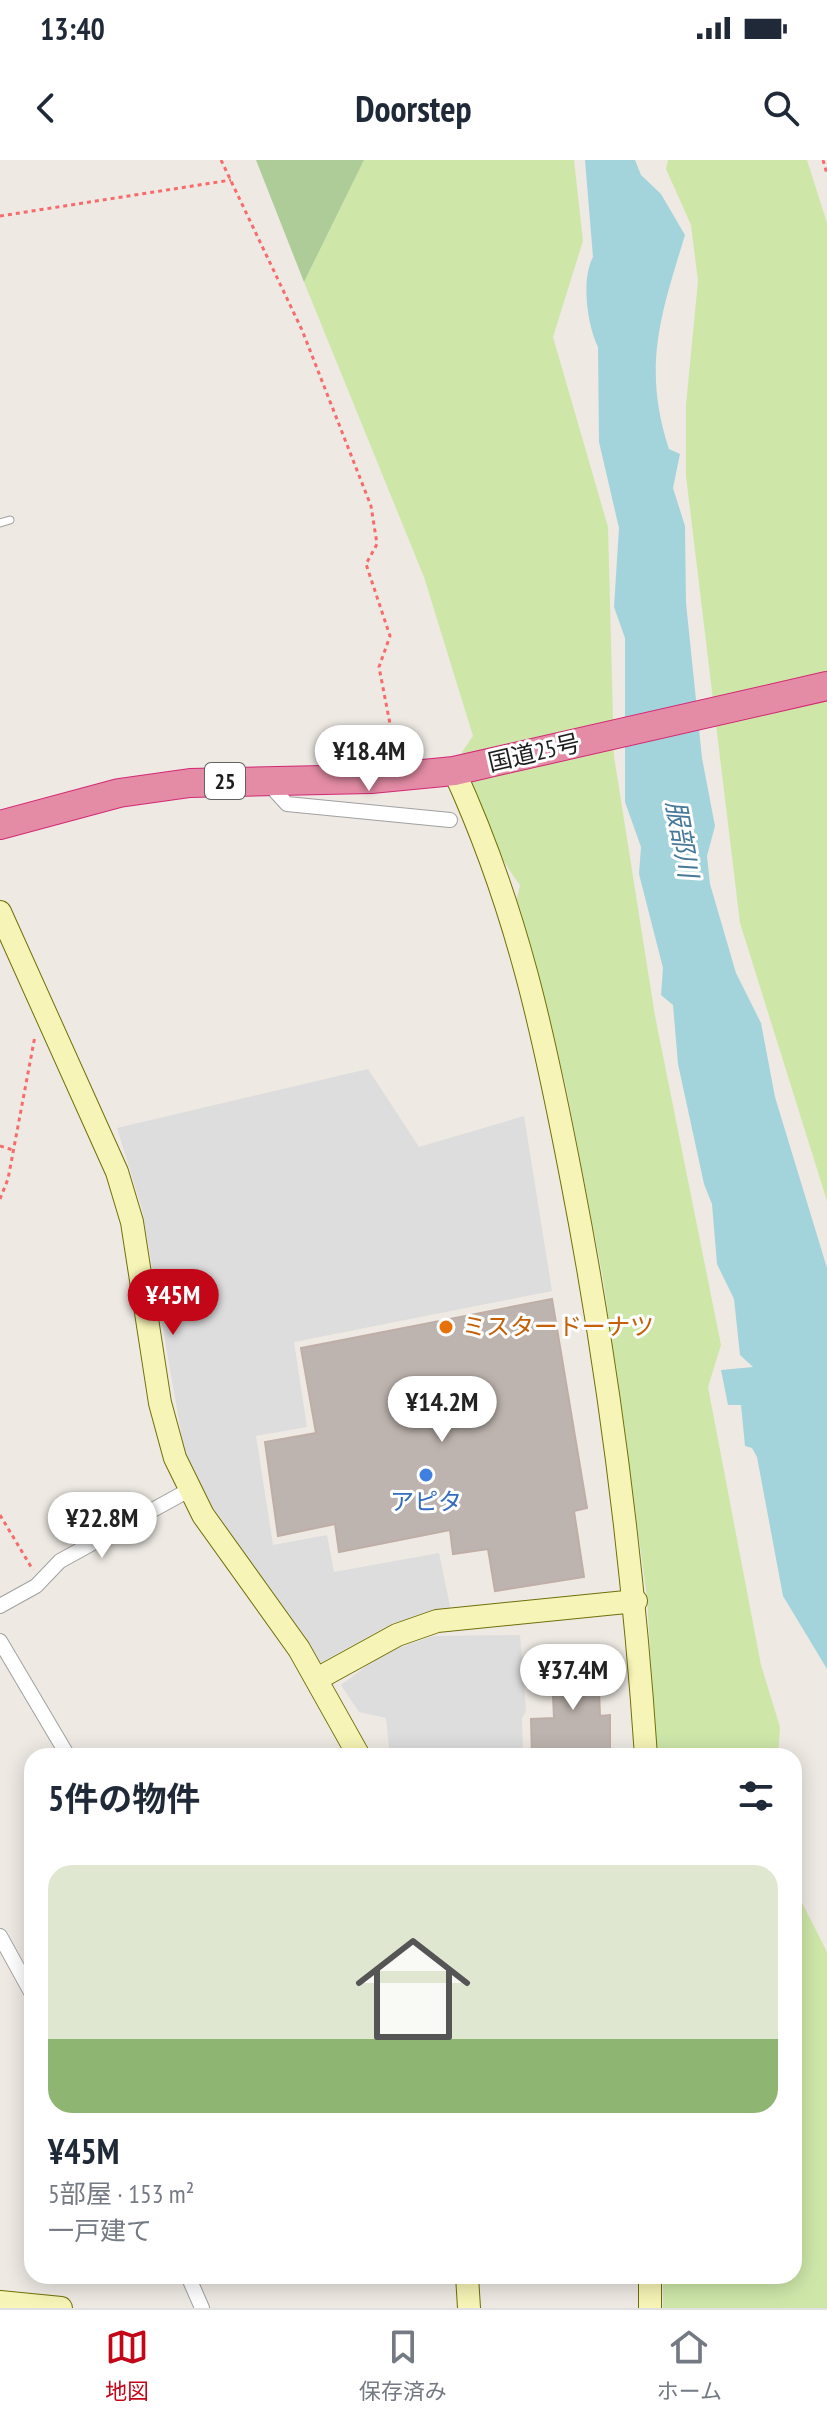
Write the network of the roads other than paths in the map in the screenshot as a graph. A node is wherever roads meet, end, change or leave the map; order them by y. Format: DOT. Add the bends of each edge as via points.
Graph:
graph roads {
  1 [pos="10,520"];
  2 [pos="0,523"];
  3 [pos="827,686"];
  4 [pos="454,771"];
  5 [pos="273,780"];
  6 [pos="450,820"];
  7 [pos="0,825"];
  8 [pos="0,912"];
  9 [pos="189,1490"];
  10 [pos="636,1601"];
  11 [pos="0,1606"];
  12 [pos="0,1641"];
  13 [pos="317,1679"];
  14 [pos="63,1748"];
  15 [pos="355,1748"];
  16 [pos="645,1748"];
  17 [pos="0,1936"];
  18 [pos="24,1980"];
  19 [pos="192,2284"];
  20 [pos="468,2284"];
  21 [pos="650,2284"];
  22 [pos="0,2302"];
  23 [pos="61,2308"];
  24 [pos="202,2308"];
  25 [pos="469,2308"];
  26 [pos="650,2308"];
  1 -- 2 [label="lane"];
  3 -- 4 [label="highway, 国道25号 / 25"];
  4 -- 5 [label="highway, 国道25号 / 25"];
  4 -- 10 [label="street" via="503,892 543,1030 601,1336"];
  5 -- 6 [label="street" via="287,804"];
  5 -- 7 [label="highway, 国道25号 / 25" via="119,793"];
  8 -- 9 [label="street" via="126,1199 162,1415"];
  9 -- 11 [label="street" via="60,1561 36,1586"];
  9 -- 13 [label="street"];
  10 -- 13 [label="street" via="437,1621 397,1635"];
  10 -- 16 [label="street"];
  12 -- 14 [label="street"];
  13 -- 15 [label="street"];
  17 -- 18 [label="street"];
  19 -- 24 [label="street"];
  20 -- 25 [label="street"];
  21 -- 26 [label="street"];
  22 -- 23 [label="street"];
}
